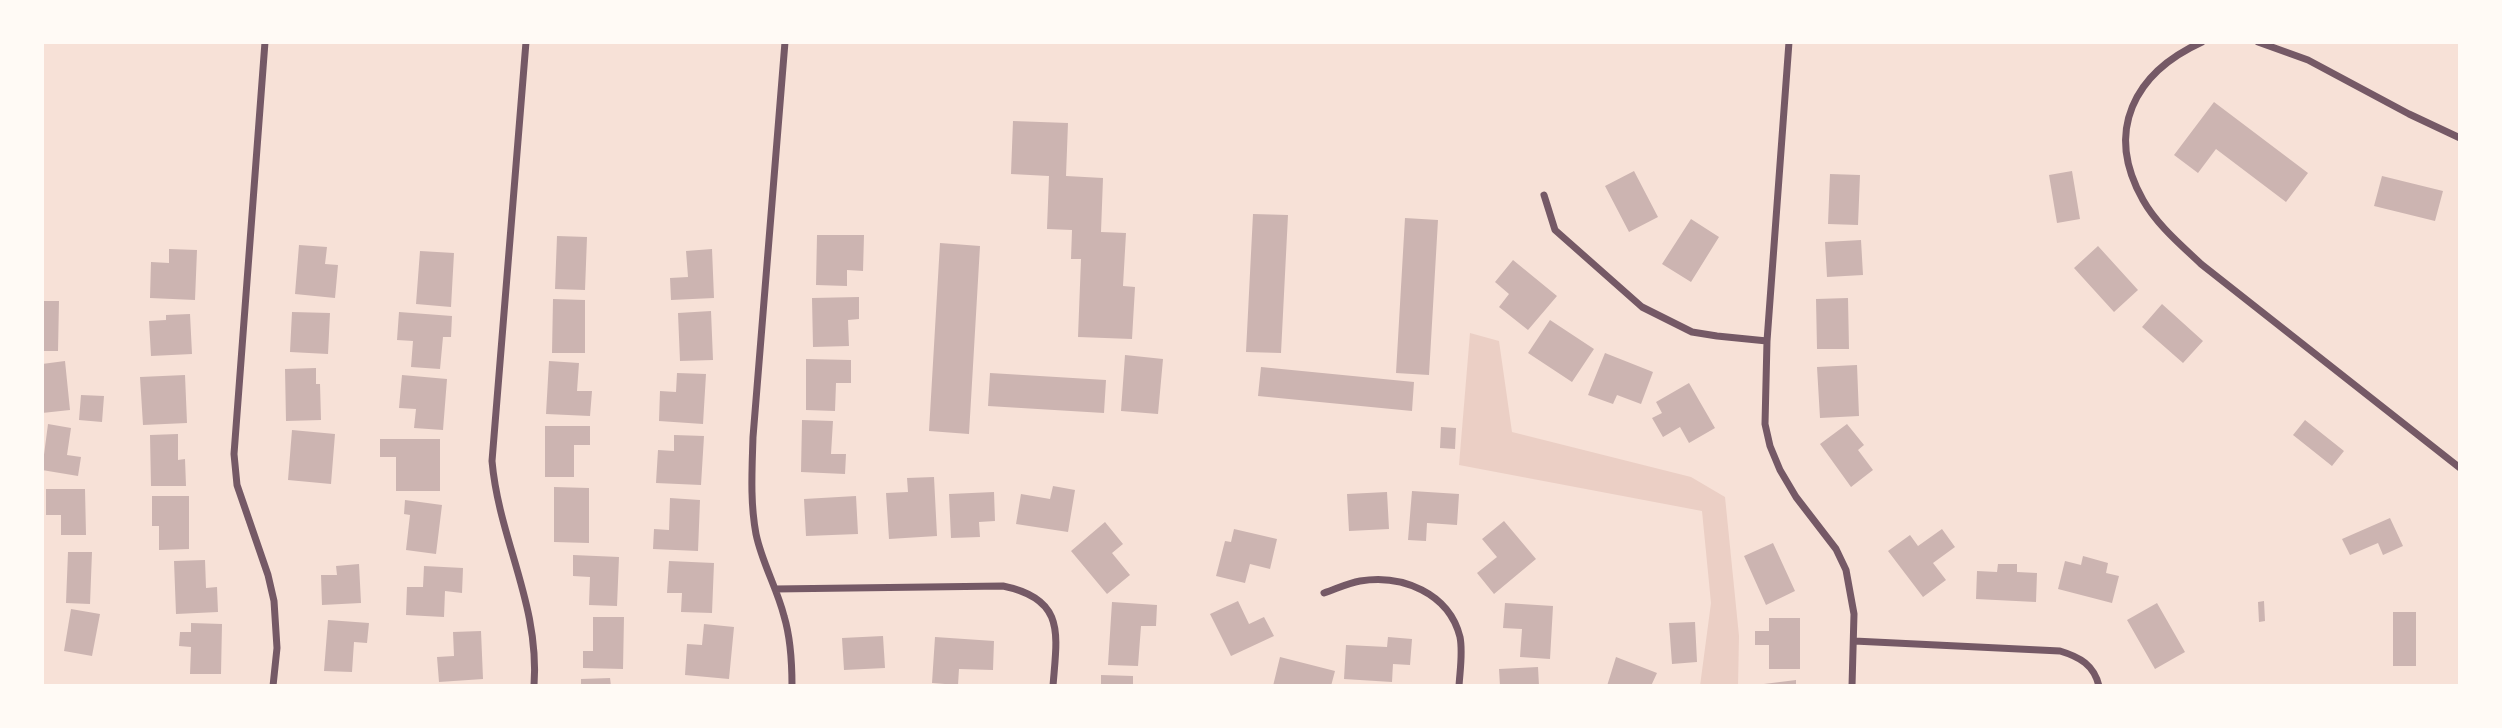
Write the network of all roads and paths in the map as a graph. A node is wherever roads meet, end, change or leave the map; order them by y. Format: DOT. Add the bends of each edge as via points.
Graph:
graph roads {
  1 [pos="265,42"];
  2 [pos="526,42"];
  3 [pos="785,42"];
  4 [pos="1790,42"];
  5 [pos="2202,42"];
  6 [pos="2258,42"];
  7 [pos="2460,138"];
  8 [pos="1544,195"];
  9 [pos="1767,341"];
  10 [pos="2460,468"];
  11 [pos="775,589"];
  12 [pos="1324,593"];
  13 [pos="1854,641"];
  14 [pos="274,686"];
  15 [pos="534,686"];
  16 [pos="792,686"];
  17 [pos="1053,686"];
  18 [pos="1459,686"];
  19 [pos="1852,686"];
  20 [pos="2099,686"];
  1 -- 14 [label="street" via="234,454 237,485 274,601"];
  2 -- 15 [label="street" via="492,461 499,507 531,618"];
  3 -- 11 [label="street" via="751,485 762,558"];
  4 -- 9 [label="street"];
  5 -- 10 [label="street" via="2167,61 2148,78 2129,114 2127,155 2144,202 2202,264"];
  6 -- 7 [label="street" via="2308,60"];
  8 -- 9 [label="street" via="1555,230 1642,307 1692,332"];
  9 -- 13 [label="street" via="1765,424 1770,446 1796,497 1836,549 1846,570"];
  11 -- 16 [label="street" via="792,656"];
  11 -- 17 [label="street" via="1003,586 1022,590 1039,599 1052,615 1056,635"];
  12 -- 18 [label="street" via="1361,581 1394,581 1420,587 1439,599 1460,637"];
  13 -- 19 [label="street"];
  13 -- 20 [label="street" via="2060,651 2089,665"];
}
